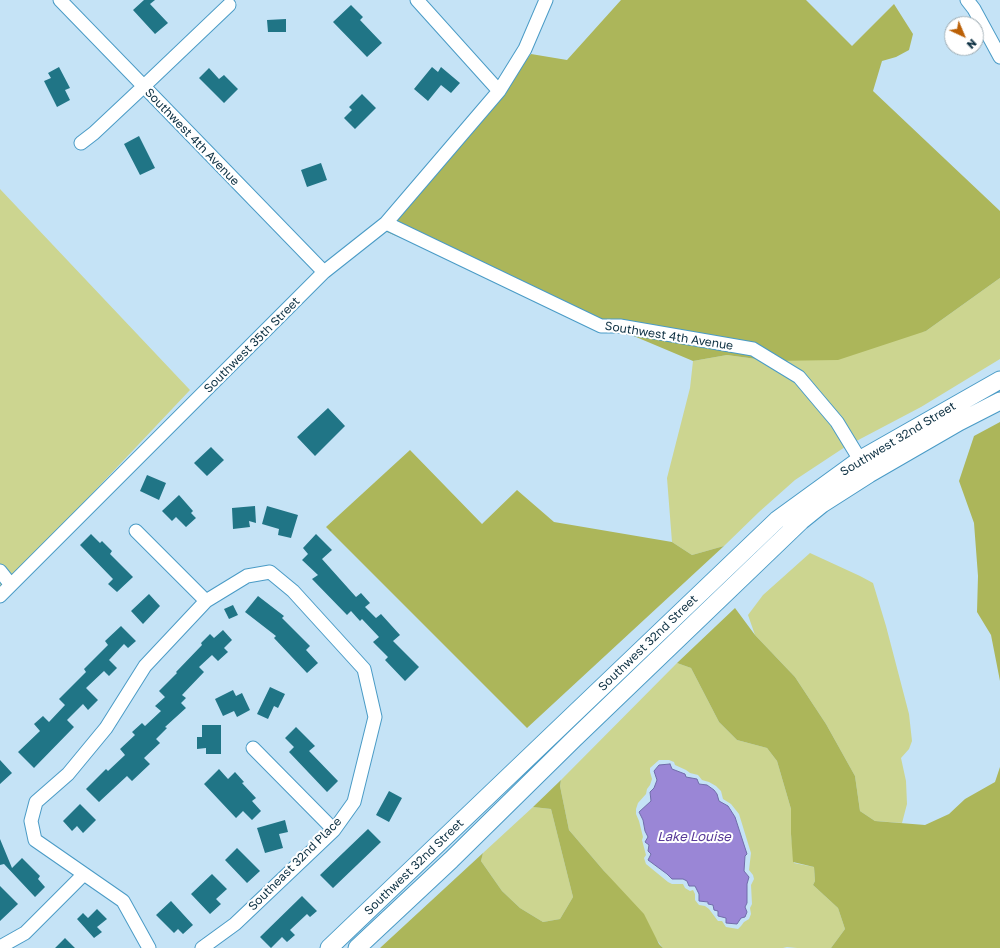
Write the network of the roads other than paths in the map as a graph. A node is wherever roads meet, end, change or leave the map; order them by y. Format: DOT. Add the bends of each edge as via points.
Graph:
graph roads {
  1 [pos="60,0"];
  2 [pos="417,0"];
  3 [pos="546,0"];
  4 [pos="968,0"];
  5 [pos="229,5"];
  6 [pos="1000,57"];
  7 [pos="143,87"];
  8 [pos="499,91"];
  9 [pos="81,143"];
  10 [pos="386,223"];
  11 [pos="324,272"];
  12 [pos="1000,380"];
  13 [pos="1000,401"];
  14 [pos="861,459"];
  15 [pos="869,474"];
  16 [pos="136,531"];
  17 [pos="0,570"];
  18 [pos="11,585"];
  19 [pos="0,596"];
  20 [pos="206,601"];
  21 [pos="253,748"];
  22 [pos="334,830"];
  23 [pos="84,874"];
  24 [pos="0,947"];
  25 [pos="149,948"];
  26 [pos="202,948"];
  27 [pos="329,948"];
  28 [pos="357,948"];
  1 -- 7 [label="street, Southwest 4th Avenue"];
  2 -- 8 [label="street"];
  3 -- 8 [label="street, Southwest 35th Street" via="525,49"];
  4 -- 6 [label="street"];
  5 -- 7 [label="street"];
  7 -- 9 [label="street"];
  7 -- 11 [label="street, Southwest 4th Avenue"];
  8 -- 10 [label="street, Southwest 35th Street"];
  10 -- 11 [label="street, Southwest 35th Street"];
  10 -- 14 [label="street, Southwest 4th Avenue" via="601,326 620,326 753,349 799,377 837,422"];
  11 -- 18 [label="street, Southwest 35th Street"];
  12 -- 14 [label="main road, Southwest 32nd Street"];
  13 -- 15 [label="main road, Southwest 32nd Street"];
  14 -- 15 [label="street, Southwest 4th Avenue"];
  14 -- 27 [label="main road, Southwest 32nd Street" via="777,520"];
  15 -- 28 [label="main road, Southwest 32nd Street" via="822,504 801,521"];
  16 -- 20 [label="street"];
  17 -- 18 [label="street"];
  18 -- 19 [label="street, Southwest 35th Street"];
  20 -- 22 [label="street, Southeast 32nd Place" via="246,576 270,572 293,591 364,669 375,717 354,802"];
  20 -- 23 [label="street" via="146,666 106,728 68,774 36,802 31,821 35,840"];
  21 -- 22 [label="street"];
  22 -- 26 [label="street, Southeast 32nd Place" via="235,924"];
  23 -- 24 [label="street" via="25,933"];
  23 -- 25 [label="street" via="123,901"];
}
